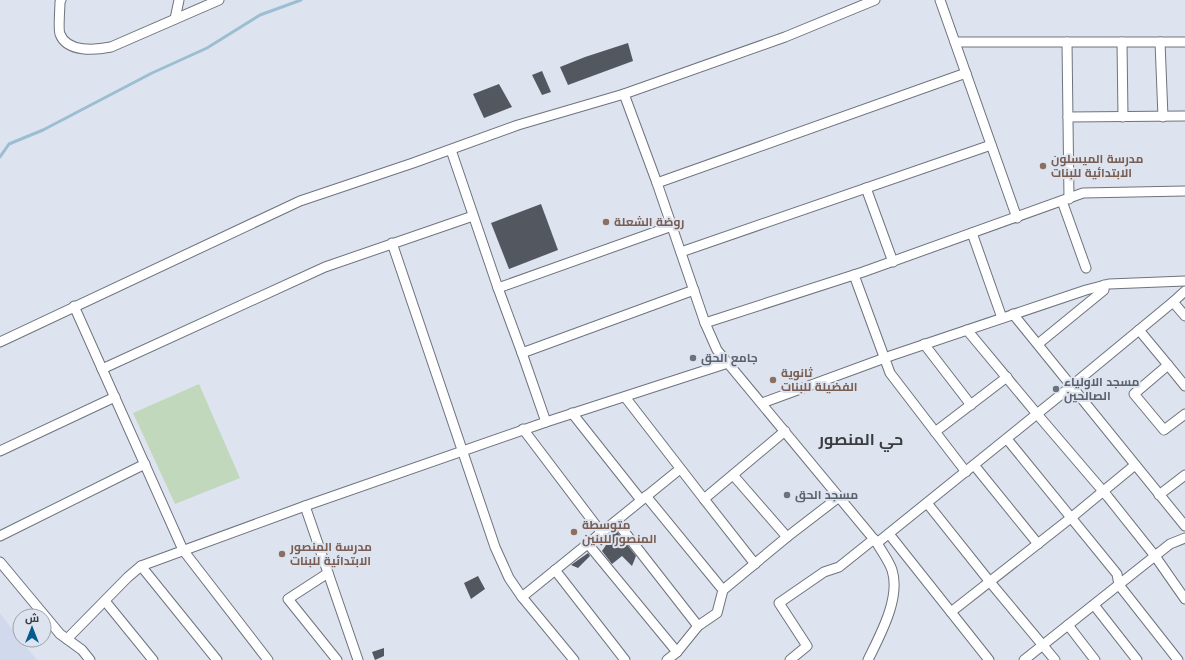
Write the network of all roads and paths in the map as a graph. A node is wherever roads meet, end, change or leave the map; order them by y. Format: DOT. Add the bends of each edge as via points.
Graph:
graph roads {
  1 [pos="61,0"];
  2 [pos="179,0"];
  3 [pos="219,0"];
  4 [pos="876,0"];
  5 [pos="940,0"];
  6 [pos="174,19"];
  7 [pos="955,42"];
  8 [pos="1067,42"];
  9 [pos="1122,42"];
  10 [pos="1160,42"];
  11 [pos="1185,42"];
  12 [pos="966,73"];
  13 [pos="624,94"];
  14 [pos="1163,116"];
  15 [pos="1185,116"];
  16 [pos="1068,117"];
  17 [pos="1123,117"];
  18 [pos="991,145"];
  19 [pos="451,150"];
  20 [pos="657,182"];
  21 [pos="866,188"];
  22 [pos="1185,191"];
  23 [pos="1066,200"];
  24 [pos="473,216"];
  25 [pos="1017,218"];
  26 [pos="672,226"];
  27 [pos="972,233"];
  28 [pos="392,244"];
  29 [pos="681,252"];
  30 [pos="893,262"];
  31 [pos="1086,268"];
  32 [pos="854,275"];
  33 [pos="1185,281"];
  34 [pos="1104,285"];
  35 [pos="498,288"];
  36 [pos="694,290"];
  37 [pos="1185,291"];
  38 [pos="1173,302"];
  39 [pos="74,306"];
  40 [pos="1013,314"];
  41 [pos="1185,316"];
  42 [pos="1002,318"];
  43 [pos="705,323"];
  44 [pos="967,330"];
  45 [pos="1139,330"];
  46 [pos="0,342"];
  47 [pos="924,344"];
  48 [pos="1038,344"];
  49 [pos="522,353"];
  50 [pos="884,358"];
  51 [pos="728,364"];
  52 [pos="1168,366"];
  53 [pos="102,369"];
  54 [pos="1006,377"];
  55 [pos="1072,386"];
  56 [pos="1185,386"];
  57 [pos="115,397"];
  58 [pos="624,397"];
  59 [pos="762,403"];
  60 [pos="971,404"];
  61 [pos="572,413"];
  62 [pos="1037,414"];
  63 [pos="1185,414"];
  64 [pos="546,422"];
  65 [pos="523,429"];
  66 [pos="785,431"];
  67 [pos="935,432"];
  68 [pos="1006,439"];
  69 [pos="0,451"];
  70 [pos="462,451"];
  71 [pos="145,464"];
  72 [pos="974,465"];
  73 [pos="1135,465"];
  74 [pos="680,469"];
  75 [pos="966,472"];
  76 [pos="734,475"];
  77 [pos="1185,475"];
  78 [pos="1103,492"];
  79 [pos="1159,495"];
  80 [pos="839,497"];
  81 [pos="644,498"];
  82 [pos="704,499"];
  83 [pos="927,502"];
  84 [pos="305,506"];
  85 [pos="1072,517"];
  86 [pos="616,521"];
  87 [pos="1185,526"];
  88 [pos="601,532"];
  89 [pos="889,534"];
  90 [pos="0,536"];
  91 [pos="787,537"];
  92 [pos="1184,539"];
  93 [pos="875,541"];
  94 [pos="588,544"];
  95 [pos="1038,544"];
  96 [pos="183,550"];
  97 [pos="1155,556"];
  98 [pos="0,562"];
  99 [pos="755,564"];
  100 [pos="141,566"];
  101 [pos="555,570"];
  102 [pos="328,573"];
  103 [pos="990,582"];
  104 [pos="1118,585"];
  105 [pos="723,590"];
  106 [pos="522,597"];
  107 [pos="1185,599"];
  108 [pos="105,601"];
  109 [pos="1094,605"];
  110 [pos="951,612"];
  111 [pos="1068,625"];
  112 [pos="698,626"];
  113 [pos="67,640"];
  114 [pos="1043,645"];
  115 [pos="677,652"];
  116 [pos="90,660"];
  117 [pos="153,660"];
  118 [pos="217,660"];
  119 [pos="268,660"];
  120 [pos="337,660"];
  121 [pos="358,660"];
  122 [pos="574,660"];
  123 [pos="625,660"];
  124 [pos="667,660"];
  125 [pos="790,660"];
  126 [pos="868,660"];
  127 [pos="989,660"];
  128 [pos="1024,660"];
  129 [pos="1056,660"];
  130 [pos="1095,660"];
  131 [pos="1137,660"];
  132 [pos="1178,660"];
  1 -- 6 [label="street" via="60,34 67,44 81,49 111,47"];
  2 -- 6 [label="street"];
  3 -- 6 [label="street"];
  4 -- 13 [label="street" via="785,37"];
  5 -- 7 [label="street"];
  7 -- 8 [label="street"];
  7 -- 12 [label="street"];
  8 -- 9 [label="street"];
  8 -- 16 [label="street"];
  9 -- 10 [label="street"];
  9 -- 17 [label="street"];
  10 -- 11 [label="street"];
  10 -- 14 [label="street"];
  12 -- 18 [label="street"];
  12 -- 20 [label="street"];
  13 -- 19 [label="street" via="518,125"];
  13 -- 20 [label="street"];
  14 -- 15 [label="street"];
  14 -- 17 [label="street"];
  16 -- 17 [label="street"];
  16 -- 23 [label="street"];
  18 -- 21 [label="street"];
  18 -- 25 [label="street"];
  19 -- 24 [label="street"];
  19 -- 39 [label="street" via="300,201"];
  20 -- 26 [label="street"];
  21 -- 29 [label="street"];
  21 -- 30 [label="street"];
  22 -- 23 [label="street" via="1083,193"];
  23 -- 25 [label="street"];
  23 -- 31 [label="street"];
  24 -- 28 [label="street"];
  24 -- 35 [label="street"];
  25 -- 27 [label="street"];
  26 -- 29 [label="street"];
  26 -- 35 [label="street"];
  27 -- 30 [label="street"];
  27 -- 42 [label="street"];
  28 -- 53 [label="street" via="325,267"];
  28 -- 70 [label="street"];
  29 -- 36 [label="street"];
  30 -- 32 [label="street"];
  32 -- 43 [label="street"];
  32 -- 50 [label="street"];
  33 -- 34 [label="street"];
  34 -- 40 [label="street"];
  34 -- 48 [label="street" via="1104,290"];
  35 -- 49 [label="street"];
  36 -- 43 [label="street"];
  36 -- 49 [label="street"];
  37 -- 38 [label="street"];
  38 -- 41 [label="street"];
  38 -- 45 [label="street"];
  39 -- 46 [label="street"];
  39 -- 53 [label="street"];
  40 -- 42 [label="street"];
  40 -- 48 [label="street"];
  42 -- 44 [label="street"];
  43 -- 51 [label="street" via="717,350"];
  44 -- 47 [label="street"];
  44 -- 54 [label="street"];
  45 -- 52 [label="street"];
  45 -- 55 [label="street"];
  47 -- 50 [label="street"];
  47 -- 60 [label="street"];
  48 -- 55 [label="street"];
  49 -- 64 [label="street"];
  50 -- 59 [label="street"];
  50 -- 67 [label="street" via="890,373"];
  51 -- 58 [label="street"];
  51 -- 59 [label="street"];
  52 -- 56 [label="street"];
  52 -- 63 [label="street" via="1134,394 1164,430"];
  53 -- 57 [label="street"];
  54 -- 60 [label="street"];
  54 -- 62 [label="street"];
  55 -- 62 [label="street"];
  55 -- 73 [label="street"];
  57 -- 69 [label="street"];
  57 -- 71 [label="street"];
  58 -- 61 [label="street"];
  58 -- 74 [label="street"];
  59 -- 66 [label="street"];
  60 -- 67 [label="street"];
  61 -- 64 [label="street"];
  61 -- 81 [label="street"];
  62 -- 68 [label="street"];
  62 -- 78 [label="street"];
  64 -- 65 [label="street"];
  65 -- 70 [label="street"];
  65 -- 88 [label="street"];
  66 -- 76 [label="street"];
  66 -- 80 [label="street"];
  67 -- 75 [label="street"];
  68 -- 72 [label="street"];
  68 -- 85 [label="street"];
  70 -- 84 [label="street"];
  70 -- 106 [label="street" via="495,547 509,578"];
  71 -- 90 [label="street"];
  71 -- 96 [label="street"];
  72 -- 75 [label="street"];
  72 -- 95 [label="street"];
  73 -- 78 [label="street"];
  73 -- 79 [label="street"];
  74 -- 81 [label="street"];
  74 -- 82 [label="street"];
  75 -- 83 [label="street"];
  76 -- 82 [label="street"];
  76 -- 91 [label="street"];
  77 -- 79 [label="street"];
  78 -- 85 [label="street"];
  78 -- 97 [label="street"];
  79 -- 87 [label="street"];
  80 -- 91 [label="street"];
  80 -- 93 [label="street"];
  81 -- 86 [label="street"];
  81 -- 105 [label="street"];
  82 -- 99 [label="street"];
  83 -- 89 [label="street"];
  83 -- 103 [label="street"];
  84 -- 96 [label="street"];
  84 -- 102 [label="street"];
  85 -- 95 [label="street"];
  85 -- 104 [label="street" via="1117,574"];
  86 -- 88 [label="street"];
  86 -- 112 [label="street"];
  88 -- 94 [label="street"];
  89 -- 93 [label="street"];
  89 -- 110 [label="street"];
  91 -- 99 [label="street"];
  92 -- 97 [label="street" via="1170,544"];
  93 -- 125 [label="street" via="839,567 824,572 779,603 807,646"];
  93 -- 126 [label="street" via="892,570 894,587 891,607"];
  94 -- 101 [label="street"];
  94 -- 115 [label="street"];
  95 -- 103 [label="street"];
  96 -- 100 [label="street"];
  96 -- 119 [label="street"];
  97 -- 104 [label="street"];
  97 -- 107 [label="street"];
  98 -- 113 [label="street"];
  99 -- 105 [label="street"];
  100 -- 108 [label="street"];
  100 -- 118 [label="street"];
  101 -- 106 [label="street"];
  101 -- 123 [label="street"];
  102 -- 120 [label="street" via="288,599"];
  102 -- 121 [label="street"];
  103 -- 110 [label="street"];
  103 -- 114 [label="street"];
  104 -- 109 [label="street"];
  104 -- 132 [label="street"];
  105 -- 112 [label="street" via="717,613"];
  106 -- 122 [label="street"];
  108 -- 113 [label="street"];
  108 -- 117 [label="street"];
  109 -- 111 [label="street"];
  109 -- 131 [label="street"];
  110 -- 127 [label="street"];
  111 -- 114 [label="street"];
  111 -- 130 [label="street"];
  112 -- 115 [label="street"];
  113 -- 116 [label="street" via="82,650"];
  114 -- 128 [label="street"];
  114 -- 129 [label="street"];
  115 -- 124 [label="street"];
}
